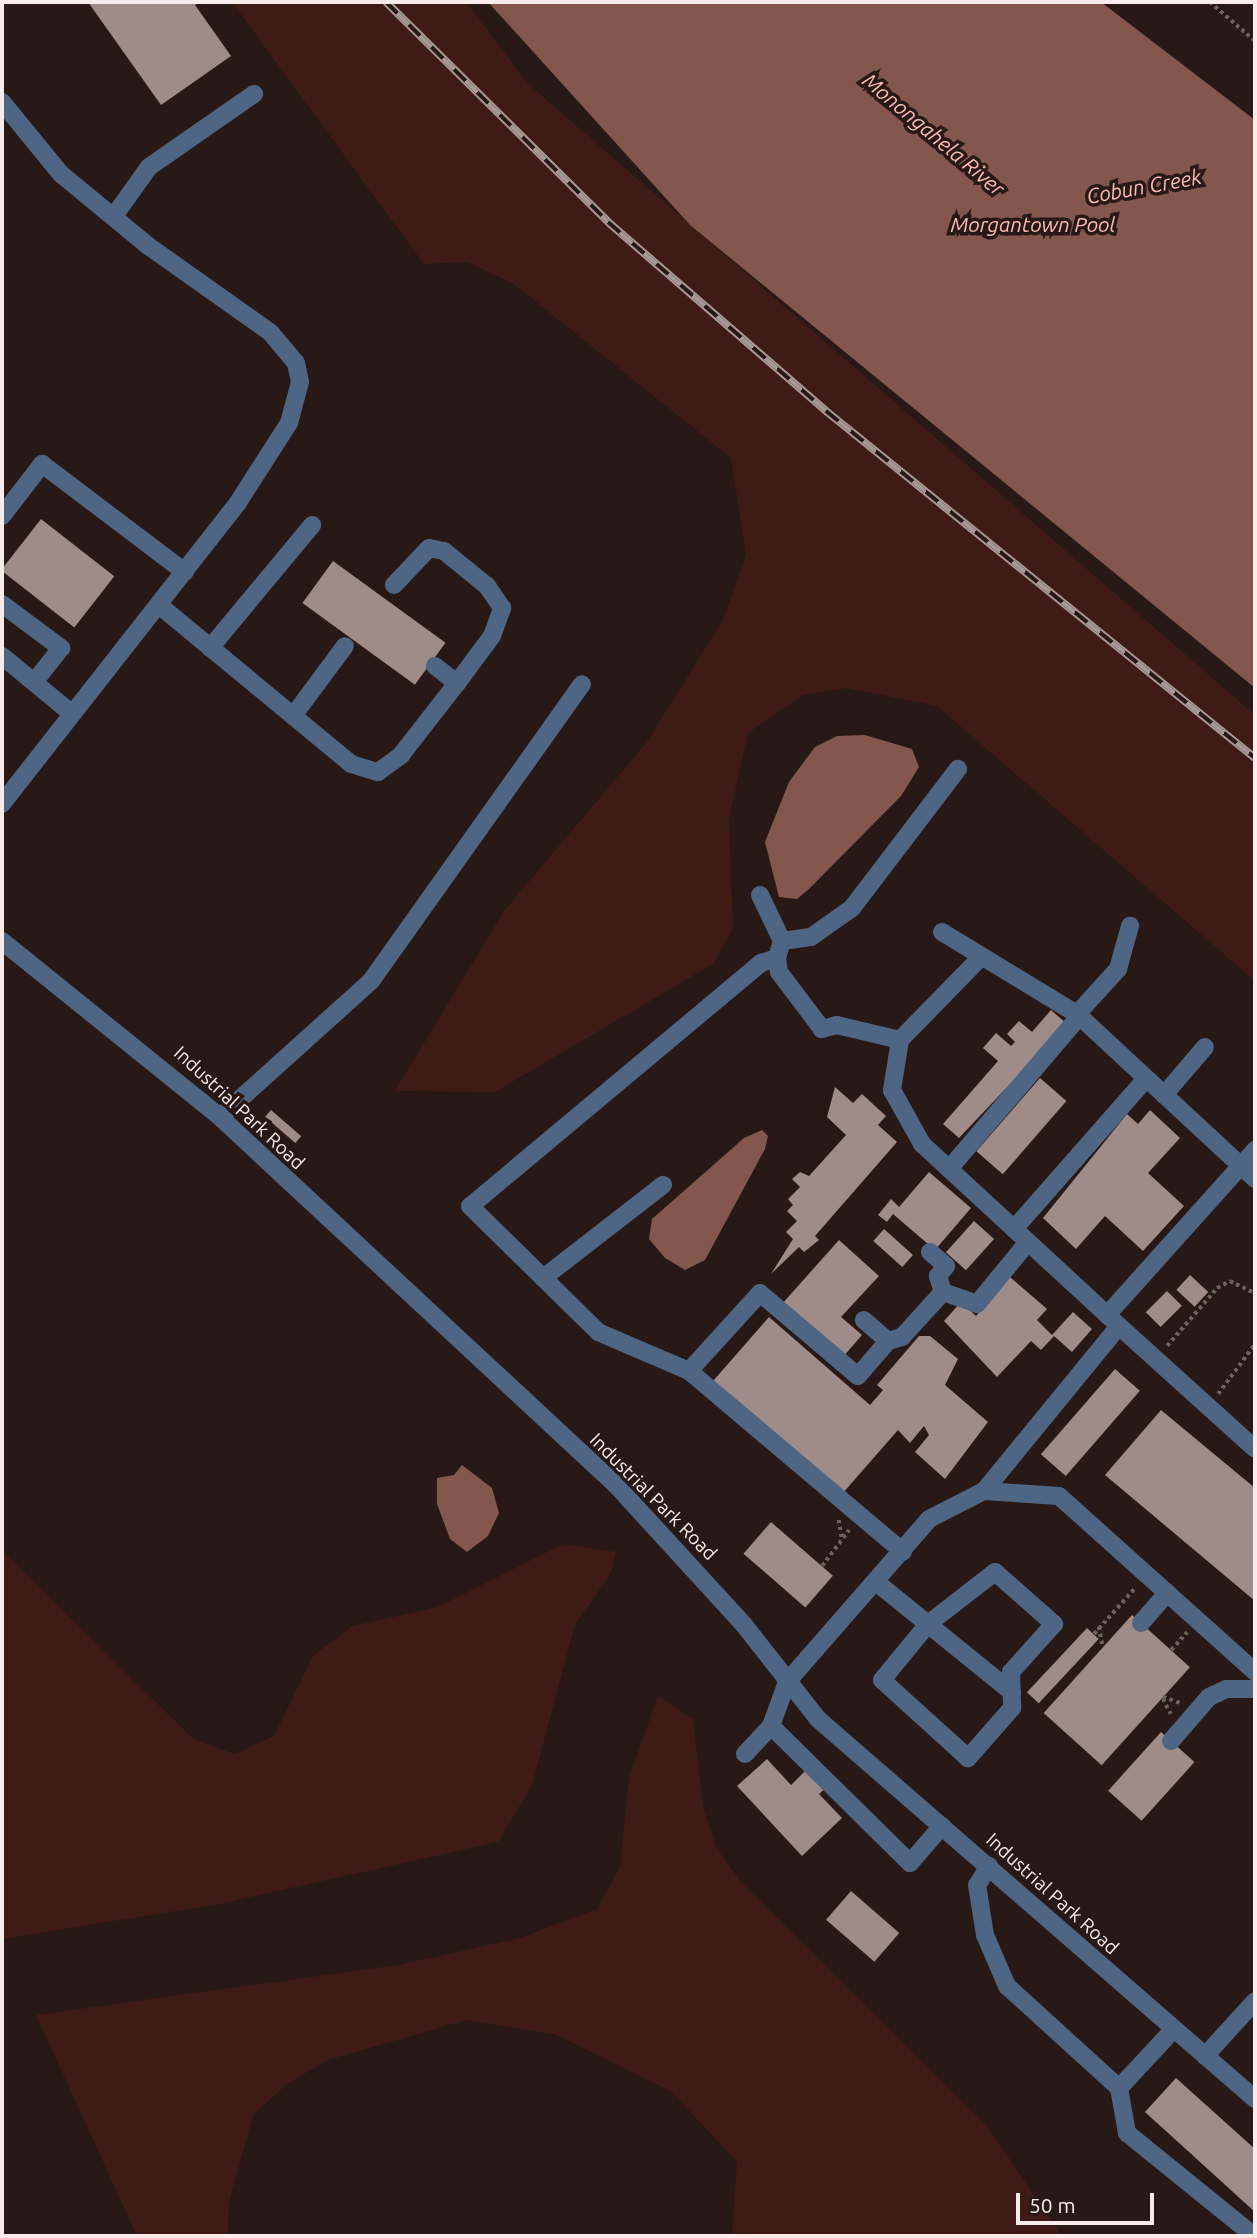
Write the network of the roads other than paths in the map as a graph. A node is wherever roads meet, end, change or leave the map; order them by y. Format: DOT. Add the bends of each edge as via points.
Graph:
graph roads {
  1 [pos="254,94"];
  2 [pos="2,102"];
  3 [pos="114,216"];
  4 [pos="2,516"];
  5 [pos="312,525"];
  6 [pos="185,572"];
  7 [pos="394,585"];
  8 [pos="2,604"];
  9 [pos="159,605"];
  10 [pos="345,646"];
  11 [pos="211,648"];
  12 [pos="2,656"];
  13 [pos="435,666"];
  14 [pos="35,681"];
  15 [pos="457,682"];
  16 [pos="582,684"];
  17 [pos="70,712"];
  18 [pos="293,716"];
  19 [pos="958,769"];
  20 [pos="2,804"];
  21 [pos="760,895"];
  22 [pos="1130,926"];
  23 [pos="942,932"];
  24 [pos="2,941"];
  25 [pos="780,950"];
  26 [pos="981,957"];
  27 [pos="1078,1016"];
  28 [pos="900,1040"];
  29 [pos="1205,1047"];
  30 [pos="1146,1079"];
  31 [pos="1164,1095"];
  32 [pos="220,1117"];
  33 [pos="1255,1150"];
  34 [pos="1239,1165"];
  35 [pos="949,1169"];
  36 [pos="1255,1179"];
  37 [pos="663,1185"];
  38 [pos="1014,1229"];
  39 [pos="1028,1242"];
  40 [pos="930,1252"];
  41 [pos="543,1278"];
  42 [pos="943,1292"];
  43 [pos="864,1320"];
  44 [pos="1113,1320"];
  45 [pos="888,1341"];
  46 [pos="689,1371"];
  47 [pos="1255,1449"];
  48 [pos="984,1491"];
  49 [pos="903,1552"];
  50 [pos="876,1583"];
  51 [pos="1167,1593"];
  52 [pos="928,1623"];
  53 [pos="1141,1623"];
  54 [pos="1255,1672"];
  55 [pos="787,1682"];
  56 [pos="1255,1689"];
  57 [pos="1012,1692"];
  58 [pos="771,1726"];
  59 [pos="1171,1741"];
  60 [pos="745,1754"];
  61 [pos="942,1826"];
  62 [pos="989,1866"];
  63 [pos="1255,2001"];
  64 [pos="1173,2030"];
  65 [pos="1205,2056"];
  66 [pos="1119,2088"];
  67 [pos="1255,2099"];
  68 [pos="1254,2236"];
  1 -- 3 [label="street" via="149,167"];
  2 -- 3 [label="street" via="61,174"];
  3 -- 6 [label="street" via="270,332 298,372 299,397 289,423"];
  4 -- 6 [label="street" via="42,464"];
  5 -- 11 [label="street"];
  6 -- 9 [label="street"];
  7 -- 15 [label="street" via="429,548 444,551 487,586 502,608 492,636"];
  8 -- 14 [label="street" via="61,648"];
  9 -- 11 [label="street"];
  9 -- 17 [label="street"];
  10 -- 18 [label="street"];
  11 -- 18 [label="street"];
  12 -- 14 [label="street"];
  13 -- 15 [label="street"];
  14 -- 17 [label="street"];
  15 -- 18 [label="street" via="401,755 378,772 351,764"];
  16 -- 32 [label="street" via="371,981"];
  17 -- 20 [label="street"];
  19 -- 25 [label="street" via="852,908 811,937"];
  21 -- 25 [label="street"];
  22 -- 27 [label="street" via="1118,969"];
  23 -- 26 [label="street"];
  24 -- 32 [label="street, Industrial Park Road"];
  25 -- 28 [label="street" via="779,972 821,1030 837,1025"];
  25 -- 41 [label="street" via="470,1206"];
  26 -- 27 [label="street"];
  26 -- 28 [label="street"];
  27 -- 30 [label="street"];
  27 -- 35 [label="street"];
  28 -- 35 [label="street" via="892,1090 922,1144"];
  29 -- 31 [label="street"];
  30 -- 31 [label="street"];
  30 -- 38 [label="street"];
  31 -- 34 [label="street"];
  32 -- 55 [label="street, Industrial Park Road" via="615,1484 690,1562"];
  33 -- 34 [label="street"];
  34 -- 36 [label="street"];
  34 -- 44 [label="street"];
  35 -- 38 [label="street"];
  37 -- 41 [label="street"];
  38 -- 39 [label="street"];
  39 -- 42 [label="street" via="977,1304"];
  39 -- 44 [label="street"];
  40 -- 42 [label="street" via="946,1266 938,1276"];
  41 -- 46 [label="street" via="598,1332"];
  42 -- 45 [label="street" via="902,1337"];
  43 -- 45 [label="street"];
  44 -- 47 [label="street"];
  44 -- 48 [label="street"];
  45 -- 46 [label="street" via="858,1376 760,1293"];
  46 -- 49 [label="street"];
  48 -- 49 [label="street" via="929,1518"];
  48 -- 51 [label="street" via="1059,1496"];
  49 -- 50 [label="street"];
  50 -- 52 [label="street"];
  50 -- 55 [label="street"];
  51 -- 53 [label="street"];
  51 -- 54 [label="street"];
  52 -- 57 [label="street"];
  52 -- 57 [label="street" via="995,1572 1054,1624 1011,1672"];
  52 -- 57 [label="street" via="882,1680 968,1758 1012,1708"];
  55 -- 58 [label="street"];
  55 -- 61 [label="street, Industrial Park Road" via="818,1719"];
  56 -- 59 [label="street" via="1226,1689 1209,1697"];
  58 -- 60 [label="street"];
  58 -- 61 [label="street" via="910,1863"];
  61 -- 62 [label="street, Industrial Park Road"];
  62 -- 64 [label="street, Industrial Park Road"];
  62 -- 66 [label="street" via="977,1885 985,1935 1007,1986"];
  63 -- 65 [label="street"];
  64 -- 65 [label="street, Industrial Park Road"];
  64 -- 66 [label="street"];
  65 -- 67 [label="street, Industrial Park Road"];
  66 -- 68 [label="street" via="1127,2133"];
}
